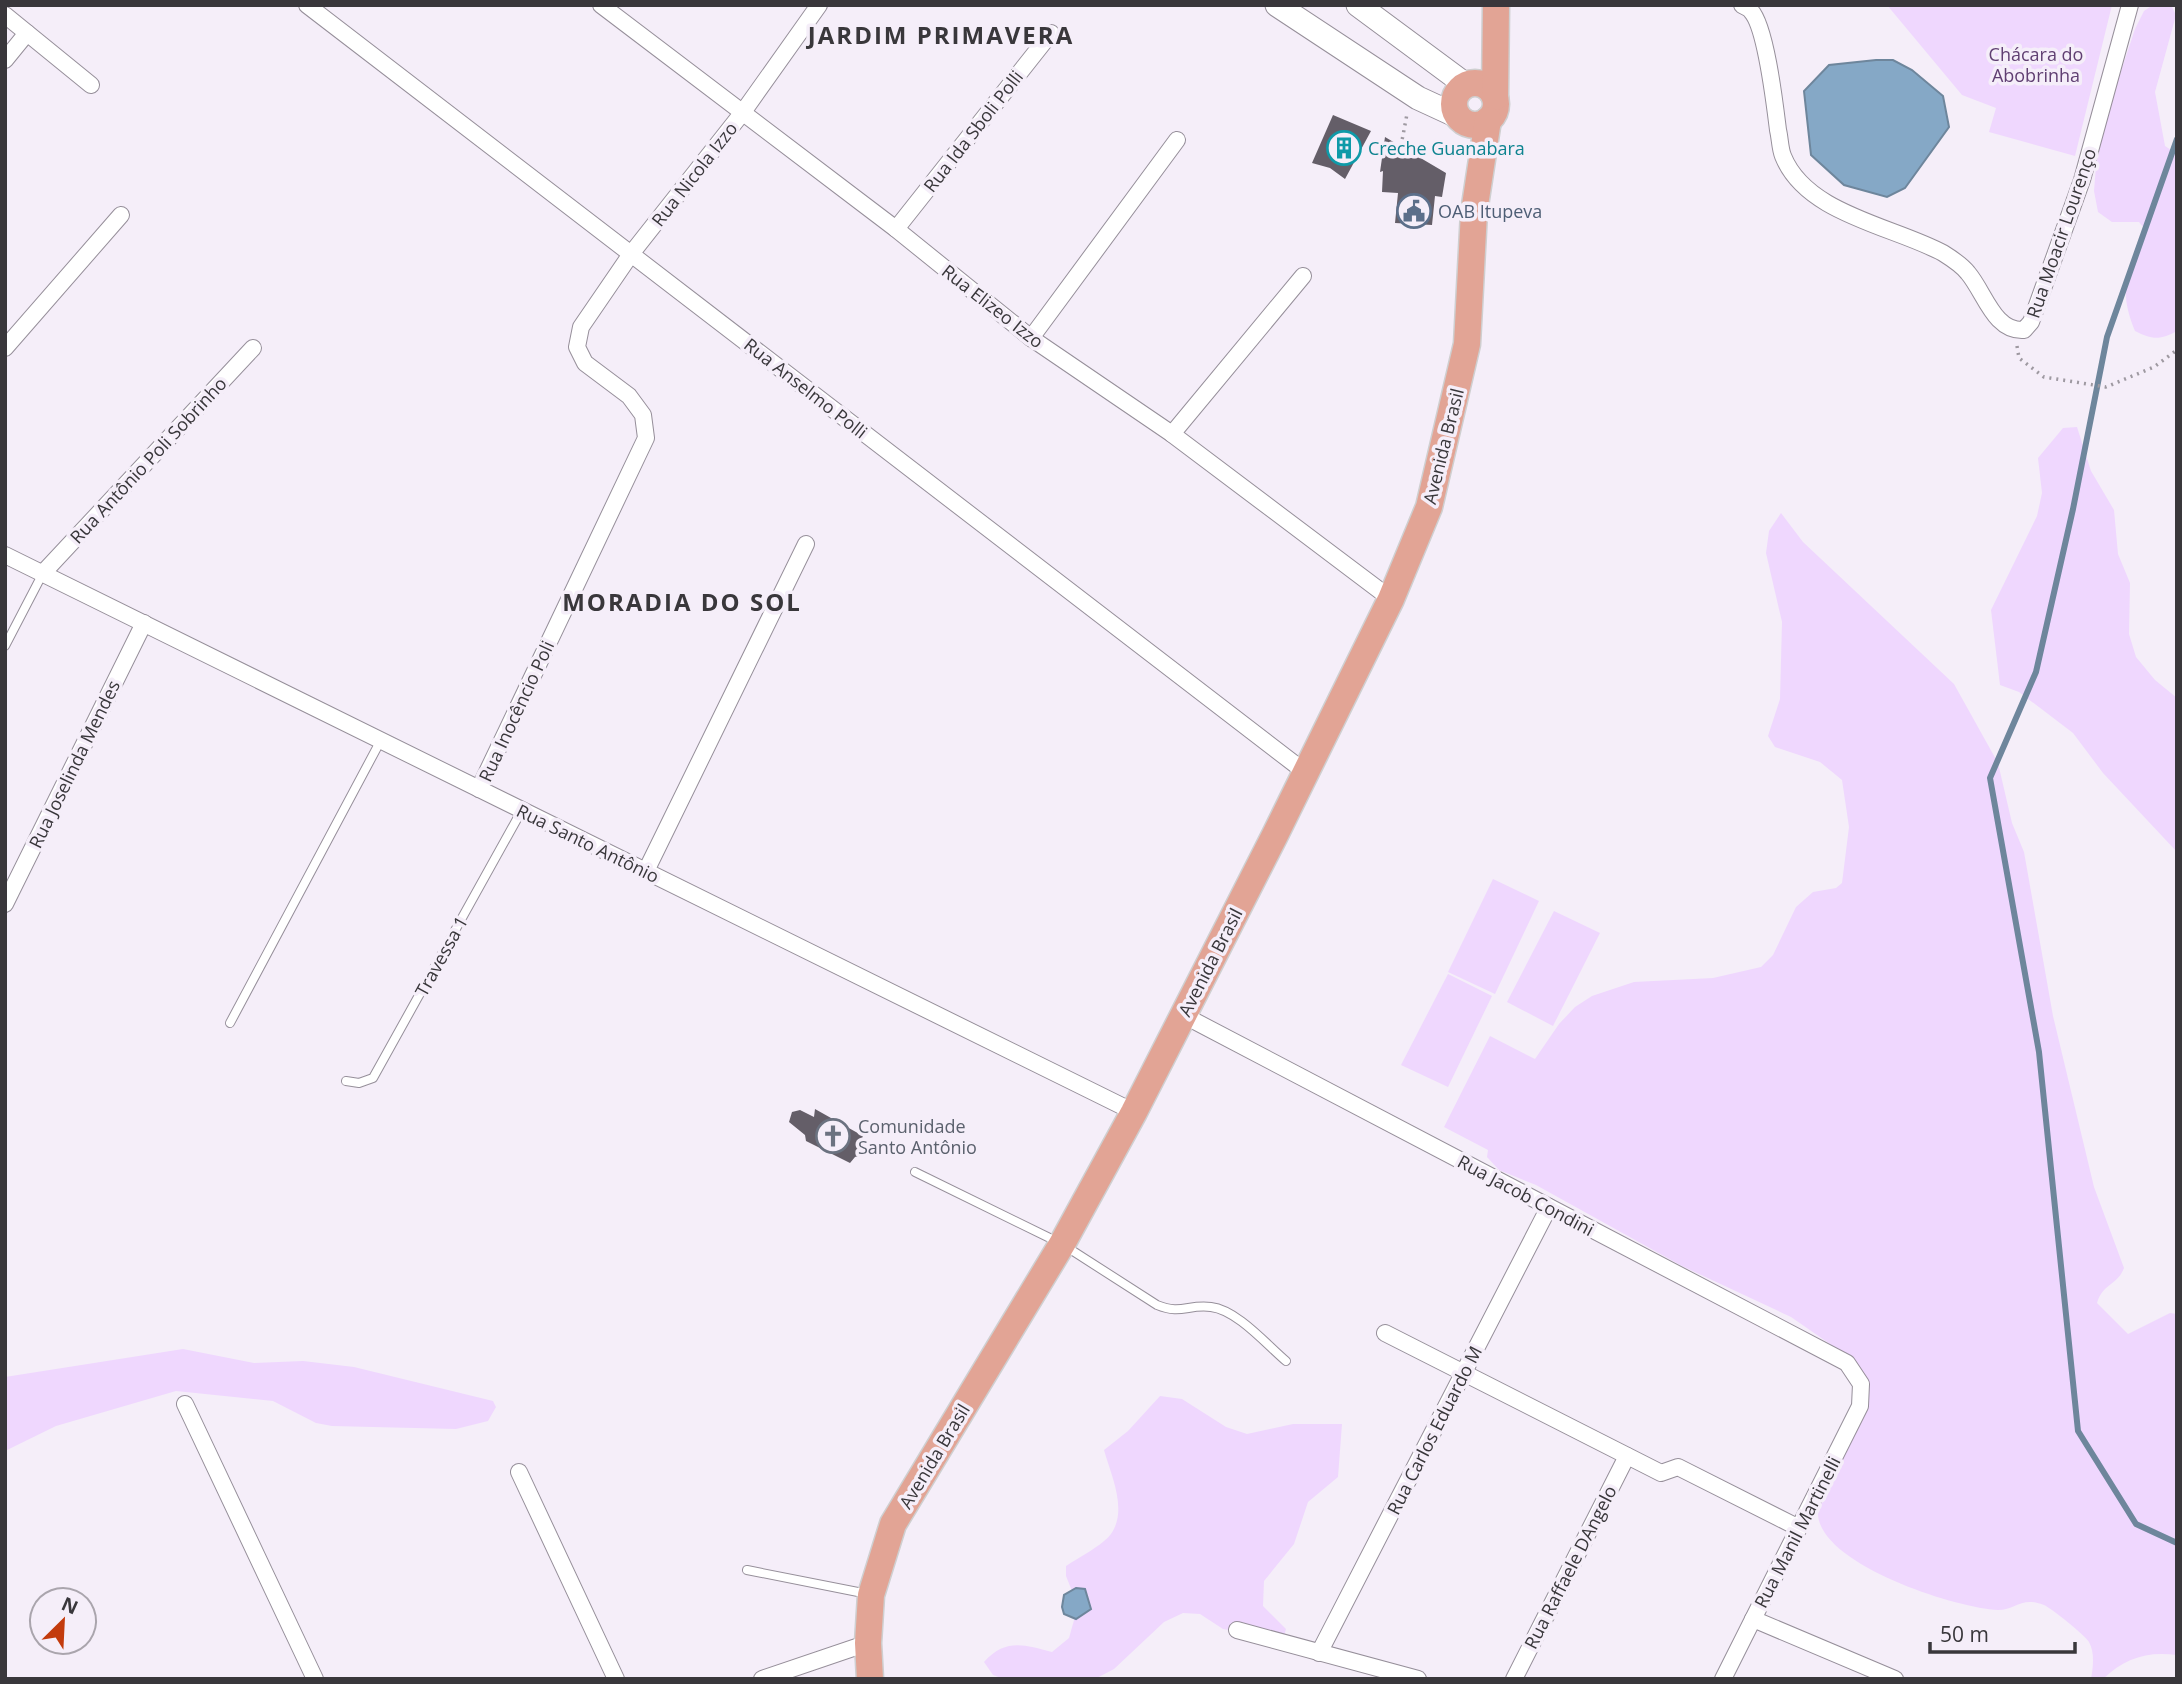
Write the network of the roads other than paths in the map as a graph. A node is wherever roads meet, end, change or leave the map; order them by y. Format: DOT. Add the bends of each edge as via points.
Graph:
graph roads {
  1 [pos="307,5"];
  2 [pos="601,5"];
  3 [pos="819,5"];
  4 [pos="1277,5"];
  5 [pos="1358,5"];
  6 [pos="1494,5"];
  7 [pos="1742,5"];
  8 [pos="2130,5"];
  9 [pos="5,15"];
  10 [pos="27,33"];
  11 [pos="1051,33"];
  12 [pos="5,60"];
  13 [pos="1467,84"];
  14 [pos="91,85"];
  15 [pos="743,112"];
  16 [pos="1476,114"];
  17 [pos="1177,140"];
  18 [pos="121,215"];
  19 [pos="896,229"];
  20 [pos="631,254"];
  21 [pos="1303,276"];
  22 [pos="1031,338"];
  23 [pos="577,347"];
  24 [pos="5,348"];
  25 [pos="253,348"];
  26 [pos="1172,433"];
  27 [pos="806,544"];
  28 [pos="5,555"];
  29 [pos="43,573"];
  30 [pos="1391,599"];
  31 [pos="144,623"];
  32 [pos="5,646"];
  33 [pos="381,740"];
  34 [pos="1305,772"];
  35 [pos="479,789"];
  36 [pos="522,810"];
  37 [pos="646,871"];
  38 [pos="5,904"];
  39 [pos="1183,1015"];
  40 [pos="230,1023"];
  41 [pos="346,1081"];
  42 [pos="1134,1112"];
  43 [pos="915,1172"];
  44 [pos="1549,1207"];
  45 [pos="1062,1244"];
  46 [pos="1385,1333"];
  47 [pos="1286,1361"];
  48 [pos="1463,1373"];
  49 [pos="1861,1384"];
  50 [pos="185,1404"];
  51 [pos="1627,1455"];
  52 [pos="519,1472"];
  53 [pos="1799,1528"];
  54 [pos="747,1570"];
  55 [pos="871,1595"];
  56 [pos="1753,1619"];
  57 [pos="1237,1630"];
  58 [pos="867,1643"];
  59 [pos="1320,1653"];
  60 [pos="316,1679"];
  61 [pos="616,1679"];
  62 [pos="762,1679"];
  63 [pos="870,1679"];
  64 [pos="1418,1679"];
  65 [pos="1514,1679"];
  66 [pos="1723,1679"];
  67 [pos="1895,1679"];
  1 -- 20 [label="street, Rua Anselmo Polli"];
  2 -- 15 [label="street, Rua Elizeo Izzo"];
  3 -- 15 [label="street, Rua Nicola Izzo"];
  4 -- 16 [label="main road" via="1418,99"];
  5 -- 13 [label="main road"];
  6 -- 13 [label="main road, Avenida Brasil"];
  6 -- 16 [label="main road, Avenida Brasil"];
  7 -- 8 [label="street, Rua Moacir Lourenço" via="1751,11 1759,28 1782,155 1793,174 1827,204 1947,256 1968,272 1998,318 2014,331 2031,323 2073,206"];
  9 -- 10 [label="street"];
  10 -- 12 [label="street"];
  10 -- 14 [label="street"];
  11 -- 19 [label="street, Rua Ida Sboli Polli"];
  13 -- 16 [label="main road" via="1486,86"];
  15 -- 19 [label="street, Rua Elizeo Izzo"];
  15 -- 20 [label="street, Rua Nicola Izzo"];
  16 -- 30 [label="main road, Avenida Brasil" via="1466,344 1429,507"];
  17 -- 22 [label="street"];
  18 -- 24 [label="street"];
  19 -- 22 [label="street, Rua Elizeo Izzo"];
  20 -- 23 [label="street, Rua Nicola Izzo" via="581,327"];
  20 -- 34 [label="street, Rua Anselmo Polli"];
  21 -- 26 [label="street"];
  22 -- 26 [label="street, Rua Elizeo Izzo"];
  23 -- 35 [label="street, Rua Inocêncio Poli" via="585,363 629,396 643,415 646,438"];
  25 -- 29 [label="street, Rua Antônio Poli Sobrinho"];
  26 -- 30 [label="street, Rua Elizeo Izzo"];
  27 -- 37 [label="street"];
  28 -- 29 [label="street, Rua Santo Antônio"];
  29 -- 31 [label="street, Rua Santo Antônio"];
  29 -- 32 [label="lane"];
  30 -- 34 [label="main road, Avenida Brasil"];
  31 -- 33 [label="street, Rua Santo Antônio"];
  31 -- 38 [label="street, Rua Joselinda Mendes"];
  33 -- 35 [label="street, Rua Santo Antônio"];
  33 -- 40 [label="lane"];
  34 -- 39 [label="main road, Avenida Brasil"];
  35 -- 36 [label="street, Rua Santo Antônio"];
  36 -- 37 [label="street, Rua Santo Antônio"];
  36 -- 41 [label="lane, Travessa 1" via="373,1078"];
  37 -- 42 [label="street, Rua Santo Antônio"];
  39 -- 42 [label="main road, Avenida Brasil"];
  39 -- 44 [label="street, Rua Jacob Condini"];
  42 -- 45 [label="main road, Avenida Brasil"];
  43 -- 45 [label="lane"];
  44 -- 48 [label="street, Rua Carlos Eduardo M"];
  44 -- 49 [label="street, Rua Jacob Condini" via="1847,1363"];
  45 -- 47 [label="lane" via="1170,1311 1213,1307 1232,1314"];
  45 -- 55 [label="main road, Avenida Brasil" via="893,1524"];
  46 -- 48 [label="street"];
  48 -- 51 [label="street"];
  48 -- 59 [label="street, Rua Carlos Eduardo M"];
  49 -- 53 [label="street, Rua Manil Martinelli" via="1860,1406"];
  50 -- 60 [label="street"];
  51 -- 53 [label="street" via="1661,1473 1678,1467"];
  51 -- 65 [label="street, Rua Raffaele DAngelo"];
  52 -- 61 [label="street"];
  53 -- 56 [label="street, Rua Manil Martinelli"];
  54 -- 55 [label="lane"];
  55 -- 58 [label="main road, Avenida Brasil"];
  56 -- 66 [label="street, Rua Manil Martinelli"];
  56 -- 67 [label="street"];
  57 -- 59 [label="street"];
  58 -- 62 [label="street"];
  58 -- 63 [label="main road, Avenida Brasil"];
  59 -- 64 [label="street"];
}
